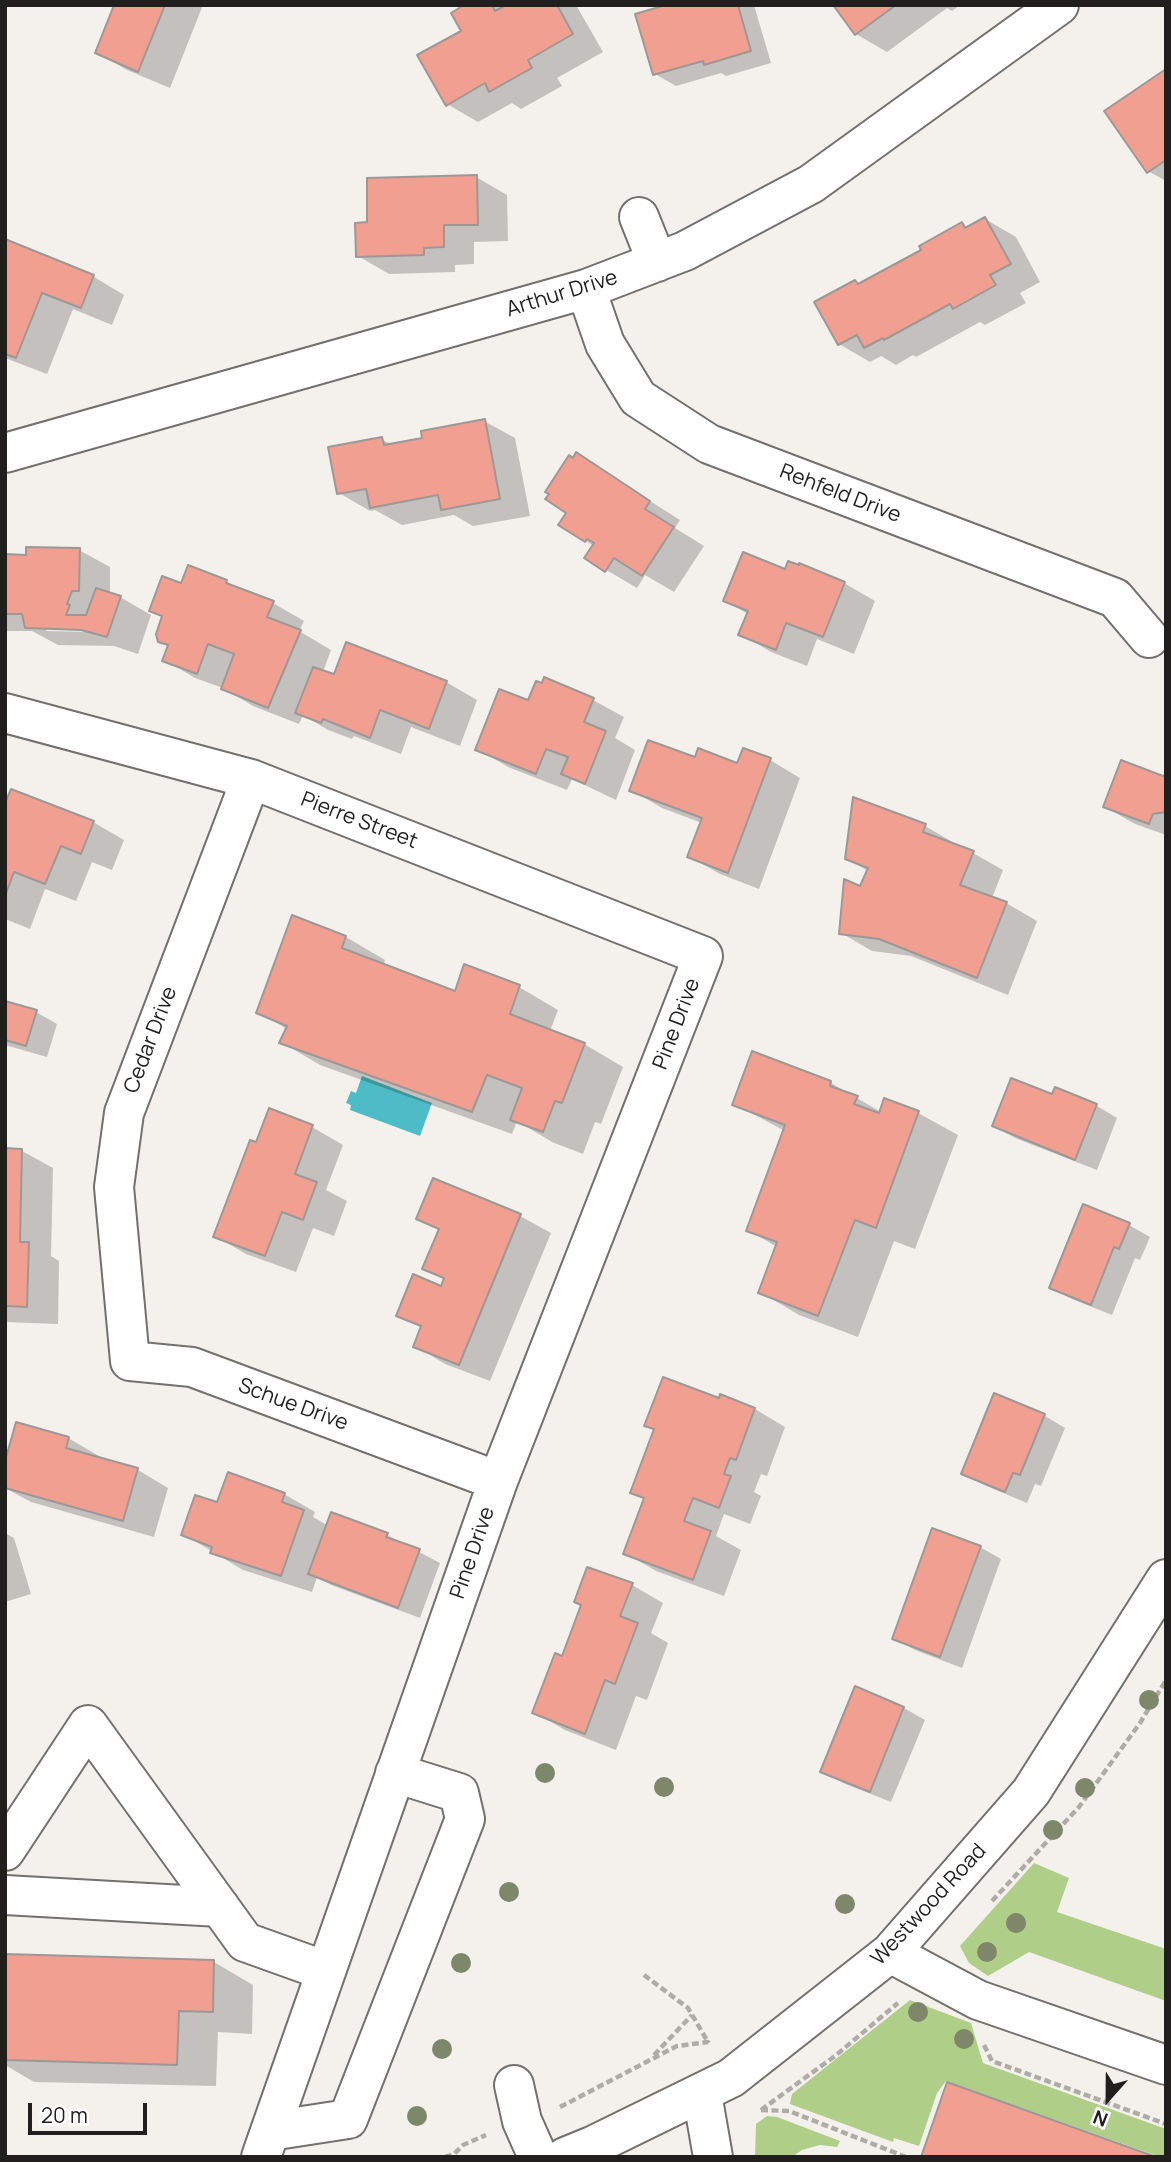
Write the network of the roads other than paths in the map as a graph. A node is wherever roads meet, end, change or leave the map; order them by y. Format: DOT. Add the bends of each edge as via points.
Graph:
graph roads {
  1 [pos="1059,5"];
  2 [pos="639,217"];
  3 [pos="657,262"];
  4 [pos="586,289"];
  5 [pos="5,453"];
  6 [pos="1149,638"];
  7 [pos="5,713"];
  8 [pos="251,779"];
  9 [pos="703,956"];
  10 [pos="127,1313"];
  11 [pos="498,1481"];
  12 [pos="1159,1601"];
  13 [pos="395,1773"];
  14 [pos="5,1851"];
  15 [pos="5,1895"];
  16 [pos="220,1907"];
  17 [pos="890,1954"];
  18 [pos="326,1971"];
  19 [pos="1166,2065"];
  20 [pos="514,2085"];
  21 [pos="702,2094"];
  22 [pos="265,2144"];
  23 [pos="538,2157"];
  24 [pos="565,2157"];
  25 [pos="713,2157"];
  1 -- 3 [label="street, Arthur Drive" via="811,184"];
  2 -- 3 [label="street"];
  3 -- 4 [label="street, Arthur Drive"];
  4 -- 5 [label="street, Arthur Drive"];
  4 -- 6 [label="street, Rehfeld Drive" via="605,344 638,398 709,444 1115,598"];
  7 -- 8 [label="street, Pierre Street"];
  8 -- 9 [label="street, Pierre Street"];
  8 -- 10 [label="street, Cedar Drive" via="124,1113 114,1187"];
  9 -- 11 [label="street, Pine Drive"];
  10 -- 11 [label="street, Schue Drive" via="130,1361 192,1367"];
  11 -- 13 [label="street, Pine Drive"];
  12 -- 17 [label="street, Westwood Road" via="1031,1792"];
  13 -- 18 [label="street, Pine Drive"];
  13 -- 22 [label="street" via="459,1793 465,1819 348,2119"];
  14 -- 16 [label="street" via="88,1725"];
  15 -- 16 [label="street"];
  16 -- 18 [label="street" via="245,1942"];
  17 -- 19 [label="street" via="978,2000"];
  17 -- 21 [label="street, Westwood Road" via="731,2078"];
  18 -- 22 [label="street, Pine Drive"];
  20 -- 23 [label="street" via="522,2121"];
  21 -- 24 [label="street, Westwood Road"];
  21 -- 25 [label="street"];
}
